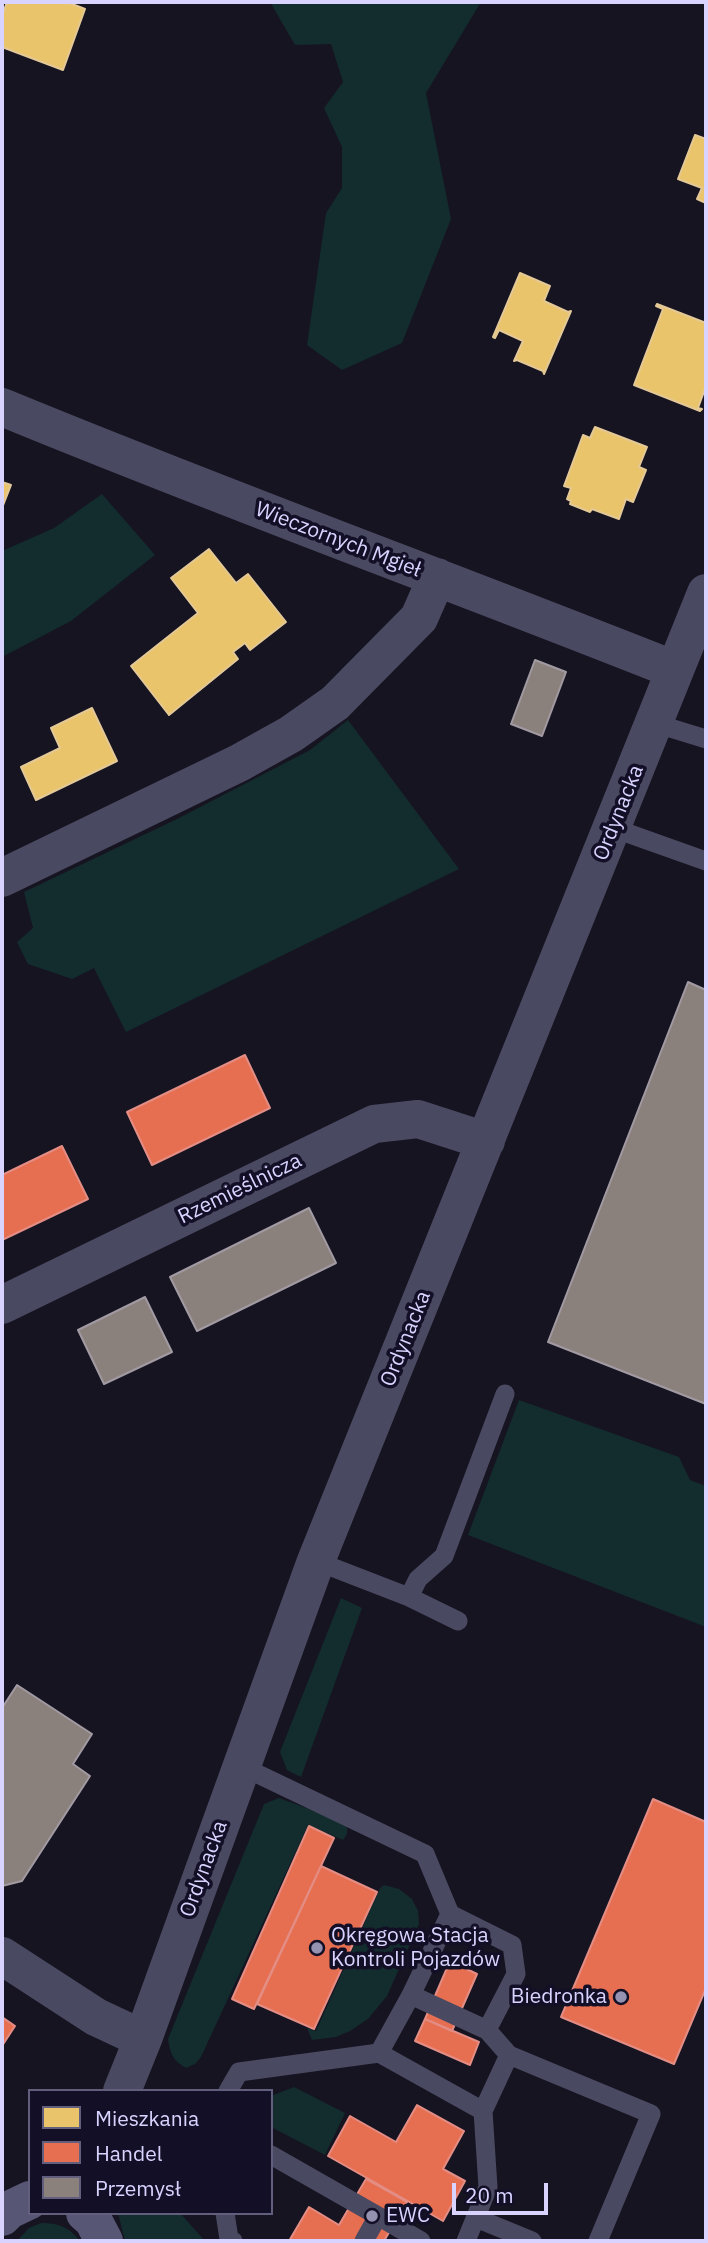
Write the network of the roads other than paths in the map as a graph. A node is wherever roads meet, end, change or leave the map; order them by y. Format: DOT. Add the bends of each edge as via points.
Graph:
graph roads {
  1 [pos="2,407"];
  2 [pos="437,577"];
  3 [pos="706,593"];
  4 [pos="675,670"];
  5 [pos="654,723"];
  6 [pos="706,739"];
  7 [pos="613,828"];
  8 [pos="706,861"];
  9 [pos="2,877"];
  10 [pos="486,1141"];
  11 [pos="2,1305"];
  12 [pos="505,1394"];
  13 [pos="316,1561"];
  14 [pos="409,1597"];
  15 [pos="458,1620"];
  16 [pos="241,1766"];
  17 [pos="450,1913"];
  18 [pos="2,1956"];
  19 [pos="411,1995"];
  20 [pos="487,2030"];
  21 [pos="143,2039"];
  22 [pos="379,2053"];
  23 [pos="509,2055"];
  24 [pos="132,2087"];
  25 [pos="229,2089"];
  26 [pos="483,2111"];
  27 [pos="273,2156"];
  28 [pos="225,2215"];
  29 [pos="378,2216"];
  30 [pos="476,2218"];
  31 [pos="233,2241"];
  32 [pos="364,2241"];
  33 [pos="421,2241"];
  34 [pos="466,2241"];
  35 [pos="532,2241"];
  36 [pos="598,2241"];
  1 -- 2 [label="street, Wieczornych Mgieł"];
  2 -- 4 [label="street, Wieczornych Mgieł"];
  2 -- 9 [label="street" via="419,618 335,703 291,734"];
  3 -- 4 [label="street, Ordynacka"];
  4 -- 5 [label="street, Ordynacka"];
  5 -- 6 [label="lane"];
  5 -- 7 [label="street, Ordynacka"];
  7 -- 8 [label="lane"];
  7 -- 10 [label="street, Ordynacka"];
  10 -- 11 [label="street, Rzemieślnicza" via="418,1118 374,1124"];
  10 -- 13 [label="street, Ordynacka"];
  12 -- 14 [label="lane" via="444,1556 418,1579"];
  13 -- 14 [label="lane"];
  13 -- 16 [label="street, Ordynacka"];
  14 -- 15 [label="lane"];
  16 -- 17 [label="lane" via="425,1854"];
  16 -- 21 [label="street, Ordynacka"];
  17 -- 19 [label="lane"];
  17 -- 20 [label="lane" via="512,1945 516,1974"];
  18 -- 21 [label="street" via="96,2017"];
  19 -- 20 [label="lane"];
  19 -- 22 [label="lane"];
  20 -- 23 [label="lane"];
  21 -- 24 [label="street, Ordynacka"];
  22 -- 25 [label="lane" via="239,2073"];
  22 -- 26 [label="lane"];
  23 -- 26 [label="lane"];
  23 -- 36 [label="lane" via="651,2114"];
  26 -- 30 [label="lane" via="488,2187"];
  27 -- 29 [label="lane"];
  28 -- 31 [label="lane"];
  29 -- 32 [label="lane"];
  29 -- 33 [label="lane"];
  30 -- 34 [label="lane"];
  30 -- 35 [label="lane"];
}
